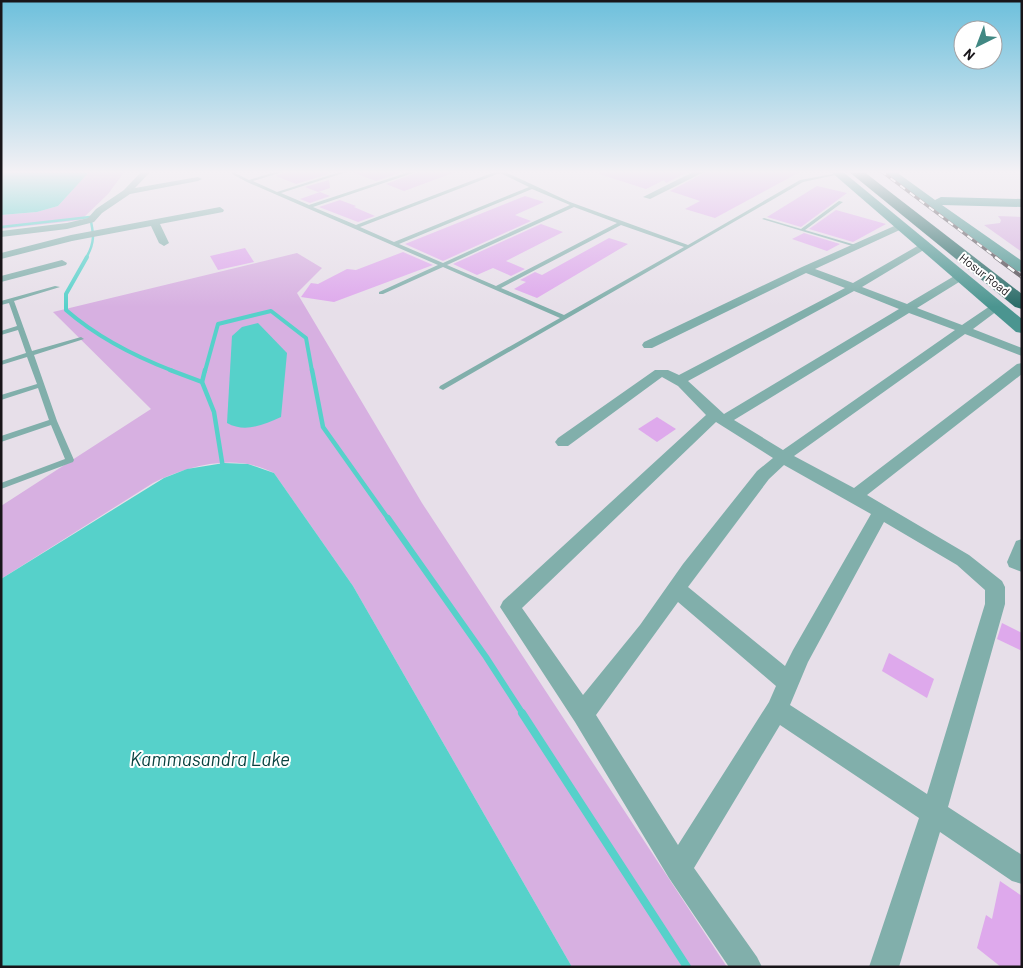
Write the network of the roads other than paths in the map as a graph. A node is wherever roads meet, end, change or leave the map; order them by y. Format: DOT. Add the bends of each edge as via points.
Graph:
graph roads {
  1 [pos="94,216"];
  2 [pos="186,216"];
  3 [pos="331,216"];
  4 [pos="384,216"];
  5 [pos="462,216"];
  6 [pos="550,216"];
  7 [pos="605,216"];
  8 [pos="741,216"];
  9 [pos="821,216"];
  10 [pos="889,216"];
  11 [pos="920,216"];
  12 [pos="929,216"];
  13 [pos="954,216"];
  14 [pos="963,216"];
  15 [pos="764,219"];
  16 [pos="154,222"];
  17 [pos="621,222"];
  18 [pos="67,226"];
  19 [pos="901,226"];
  20 [pos="356,227"];
  21 [pos="802,230"];
  22 [pos="1,234"];
  23 [pos="71,238"];
  24 [pos="164,243"];
  25 [pos="394,244"];
  26 [pos="689,246"];
  27 [pos="924,246"];
  28 [pos="857,247"];
  29 [pos="1,256"];
  30 [pos="1022,258"];
  31 [pos="62,263"];
  32 [pos="444,265"];
  33 [pos="1022,268"];
  34 [pos="806,269"];
  35 [pos="960,277"];
  36 [pos="1,279"];
  37 [pos="1022,284"];
  38 [pos="57,287"];
  39 [pos="497,288"];
  40 [pos="852,288"];
  41 [pos="380,293"];
  42 [pos="10,300"];
  43 [pos="1,303"];
  44 [pos="1022,303"];
  45 [pos="997,306"];
  46 [pos="908,308"];
  47 [pos="565,318"];
  48 [pos="20,327"];
  49 [pos="1022,328"];
  50 [pos="963,329"];
  51 [pos="1,333"];
  52 [pos="81,340"];
  53 [pos="648,345"];
  54 [pos="1022,352"];
  55 [pos="30,354"];
  56 [pos="1,363"];
  57 [pos="1022,367"];
  58 [pos="679,380"];
  59 [pos="40,385"];
  60 [pos="443,388"];
  61 [pos="1,398"];
  62 [pos="720,418"];
  63 [pos="53,421"];
  64 [pos="1,439"];
  65 [pos="563,442"];
  66 [pos="783,457"];
  67 [pos="1,486"];
  68 [pos="856,497"];
  69 [pos="881,512"];
  70 [pos="1022,546"];
  71 [pos="1022,565"];
  72 [pos="676,588"];
  73 [pos="788,683"];
  74 [pos="776,710"];
  75 [pos="583,714"];
  76 [pos="934,812"];
  77 [pos="678,869"];
  78 [pos="1022,871"];
  79 [pos="747,967"];
  80 [pos="884,967"];
  1 -- 18 [label="street" via="91,220"];
  2 -- 16 [label="street"];
  3 -- 20 [label="lane"];
  4 -- 20 [label="lane"];
  5 -- 25 [label="lane"];
  6 -- 32 [label="lane"];
  7 -- 17 [label="lane"];
  8 -- 26 [label="lane"];
  9 -- 21 [label="lane"];
  10 -- 19 [label="street"];
  11 -- 44 [label="highway, Hosur Road"];
  12 -- 37 [label="highway, Hosur Road"];
  13 -- 33 [label="street"];
  14 -- 30 [label="street"];
  15 -- 21 [label="lane"];
  16 -- 23 [label="street"];
  16 -- 24 [label="street"];
  17 -- 26 [label="lane"];
  17 -- 39 [label="lane"];
  18 -- 22 [label="street"];
  18 -- 23 [label="street"];
  19 -- 27 [label="street"];
  19 -- 28 [label="street"];
  20 -- 25 [label="lane"];
  21 -- 28 [label="lane"];
  23 -- 29 [label="street"];
  25 -- 32 [label="lane"];
  26 -- 47 [label="lane"];
  27 -- 35 [label="street"];
  27 -- 40 [label="street"];
  28 -- 34 [label="street"];
  31 -- 36 [label="street"];
  32 -- 39 [label="lane"];
  32 -- 41 [label="lane"];
  34 -- 40 [label="street"];
  34 -- 53 [label="street"];
  35 -- 45 [label="street"];
  35 -- 46 [label="street"];
  38 -- 42 [label="lane"];
  39 -- 47 [label="lane"];
  40 -- 46 [label="street"];
  40 -- 58 [label="street"];
  42 -- 43 [label="lane"];
  42 -- 48 [label="lane"];
  45 -- 49 [label="street"];
  45 -- 50 [label="street"];
  46 -- 50 [label="street"];
  46 -- 62 [label="street"];
  47 -- 60 [label="lane"];
  48 -- 51 [label="lane"];
  48 -- 55 [label="lane"];
  50 -- 54 [label="street"];
  50 -- 66 [label="street"];
  52 -- 55 [label="lane"];
  55 -- 56 [label="lane"];
  55 -- 59 [label="lane"];
  57 -- 68 [label="street"];
  58 -- 62 [label="street"];
  58 -- 65 [label="street" via="660,373"];
  59 -- 61 [label="lane"];
  59 -- 63 [label="lane"];
  62 -- 66 [label="street"];
  62 -- 75 [label="street" via="510,607"];
  63 -- 64 [label="lane"];
  63 -- 67 [label="lane" via="70,460"];
  66 -- 68 [label="street"];
  66 -- 72 [label="street" via="763,475"];
  68 -- 69 [label="street"];
  69 -- 73 [label="street"];
  69 -- 76 [label="street" via="963,560 995,587 995,604"];
  70 -- 71 [label="street" via="1016,562"];
  72 -- 73 [label="street"];
  72 -- 75 [label="street"];
  73 -- 74 [label="street"];
  74 -- 76 [label="street"];
  74 -- 77 [label="street"];
  75 -- 77 [label="street"];
  76 -- 78 [label="street"];
  76 -- 80 [label="street"];
  77 -- 79 [label="street"];
}
